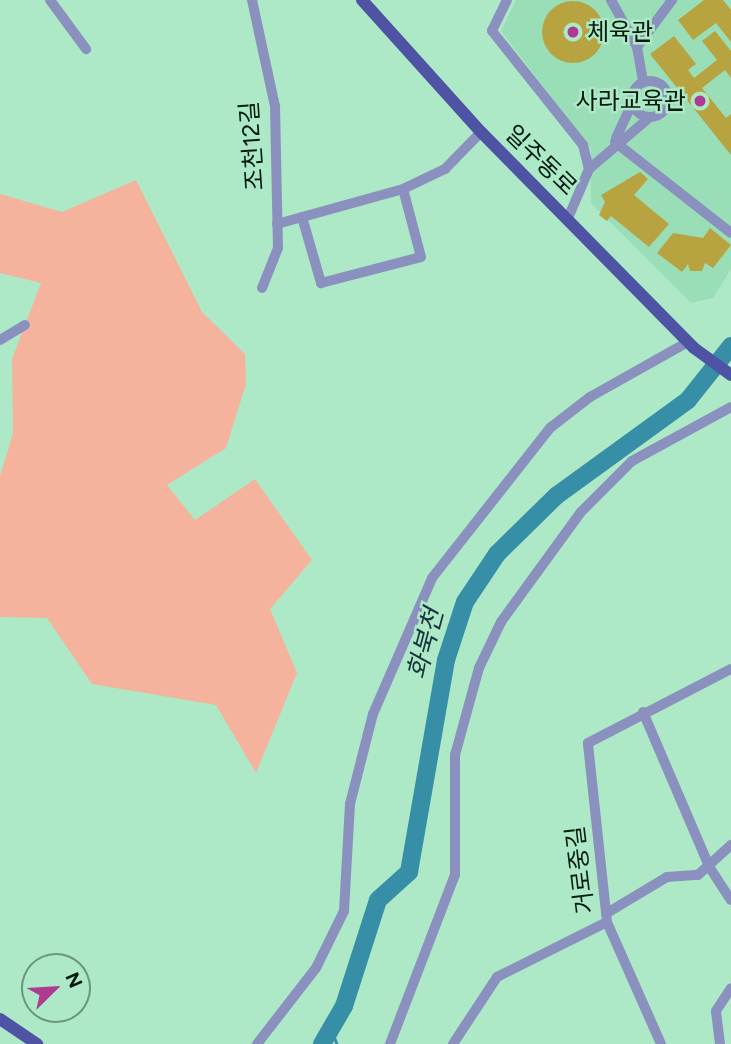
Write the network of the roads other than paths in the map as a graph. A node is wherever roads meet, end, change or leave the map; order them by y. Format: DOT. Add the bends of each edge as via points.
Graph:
graph roads {
  1 [pos="50,0"];
  2 [pos="252,0"];
  3 [pos="362,0"];
  4 [pos="507,0"];
  5 [pos="611,0"];
  6 [pos="672,0"];
  7 [pos="637,47"];
  8 [pos="86,49"];
  9 [pos="643,81"];
  10 [pos="632,103"];
  11 [pos="649,118"];
  12 [pos="481,132"];
  13 [pos="615,142"];
  14 [pos="589,169"];
  15 [pos="403,189"];
  16 [pos="302,216"];
  17 [pos="569,216"];
  18 [pos="277,223"];
  19 [pos="731,233"];
  20 [pos="262,288"];
  21 [pos="25,325"];
  22 [pos="0,340"];
  23 [pos="691,345"];
  24 [pos="731,375"];
  25 [pos="731,407"];
  26 [pos="731,669"];
  27 [pos="643,712"];
  28 [pos="731,845"];
  29 [pos="710,868"];
  30 [pos="731,900"];
  31 [pos="607,917"];
  32 [pos="731,988"];
  33 [pos="0,1019"];
  34 [pos="37,1044"];
  35 [pos="257,1044"];
  36 [pos="390,1044"];
  37 [pos="453,1044"];
  38 [pos="661,1044"];
  39 [pos="720,1044"];
  1 -- 8 [label="street"];
  2 -- 18 [label="street, 조천12길" via="275,106"];
  3 -- 12 [label="main road, 일주동로"];
  4 -- 14 [label="street" via="492,31 583,145"];
  5 -- 7 [label="street"];
  6 -- 7 [label="street"];
  7 -- 9 [label="street"];
  9 -- 10 [label="street"];
  9 -- 11 [label="street" via="660,84 667,93 664,110"];
  10 -- 11 [label="street"];
  10 -- 13 [label="street"];
  11 -- 13 [label="street"];
  12 -- 15 [label="street" via="445,169"];
  12 -- 17 [label="main road, 일주동로"];
  13 -- 14 [label="street"];
  13 -- 19 [label="street" via="711,223"];
  14 -- 17 [label="street"];
  15 -- 16 [label="street"];
  15 -- 16 [label="street" via="421,257 321,283"];
  16 -- 18 [label="street"];
  17 -- 23 [label="main road, 일주동로"];
  18 -- 20 [label="street, 조천12길" via="278,248"];
  21 -- 22 [label="street"];
  23 -- 24 [label="main road, 일주동로"];
  23 -- 35 [label="street" via="590,397 550,428 432,578 373,715 350,804 344,911 316,968"];
  25 -- 36 [label="street" via="632,461 582,512 501,622 479,668 455,755 455,875"];
  26 -- 27 [label="street, 거로중길"];
  27 -- 29 [label="street"];
  27 -- 31 [label="street, 거로중길" via="588,743"];
  28 -- 29 [label="street"];
  29 -- 30 [label="street"];
  29 -- 31 [label="street" via="698,875 667,877"];
  31 -- 37 [label="street" via="497,977"];
  31 -- 38 [label="street, 거로중길"];
  32 -- 39 [label="street" via="716,1011"];
  33 -- 34 [label="main road"];
}
